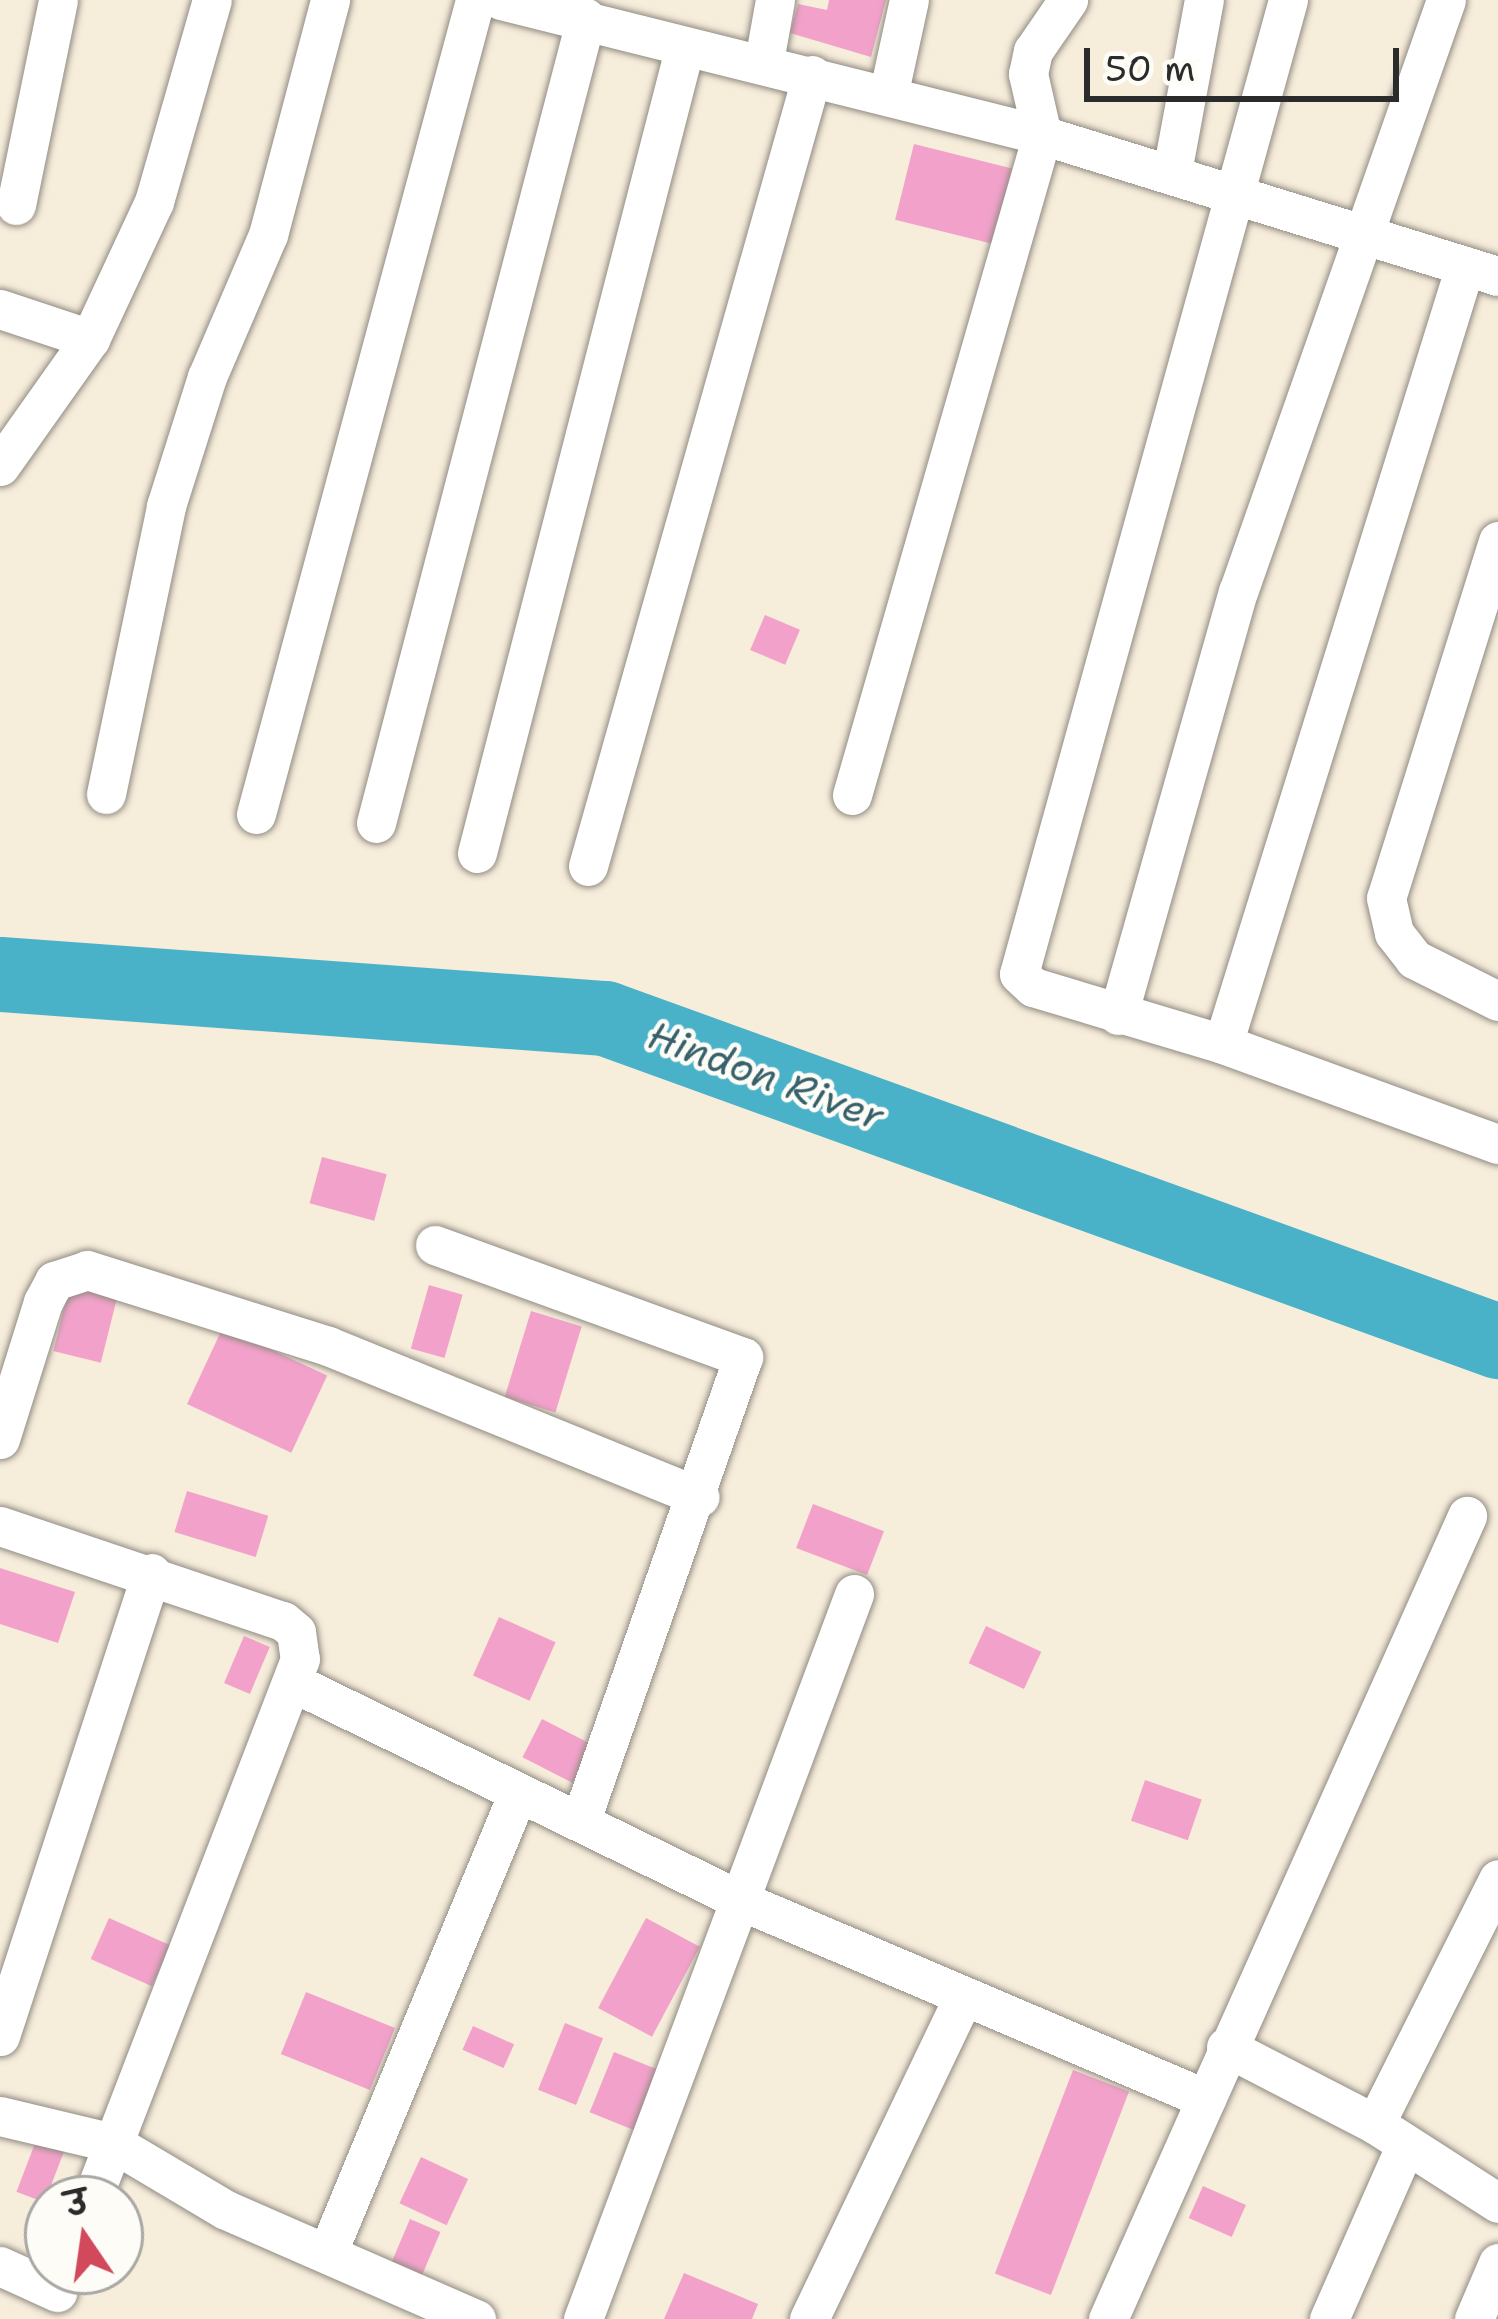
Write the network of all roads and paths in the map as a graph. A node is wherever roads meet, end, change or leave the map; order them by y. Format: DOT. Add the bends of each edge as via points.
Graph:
graph roads {
  1 [pos="58,0"];
  2 [pos="212,0"];
  3 [pos="330,0"];
  4 [pos="475,0"];
  5 [pos="501,0"];
  6 [pos="775,0"];
  7 [pos="909,0"];
  8 [pos="1068,0"];
  9 [pos="1204,0"];
  10 [pos="1288,0"];
  11 [pos="1445,0"];
  12 [pos="572,10"];
  13 [pos="685,46"];
  14 [pos="764,61"];
  15 [pos="812,75"];
  16 [pos="888,96"];
  17 [pos="1042,135"];
  18 [pos="1172,172"];
  19 [pos="1234,192"];
  20 [pos="16,205"];
  21 [pos="1365,234"];
  22 [pos="1482,271"];
  23 [pos="0,309"];
  24 [pos="90,339"];
  25 [pos="0,466"];
  26 [pos="1498,541"];
  27 [pos="106,794"];
  28 [pos="852,795"];
  29 [pos="256,814"];
  30 [pos="376,823"];
  31 [pos="477,853"];
  32 [pos="588,866"];
  33 [pos="1498,1001"];
  34 [pos="1118,1015"];
  35 [pos="1223,1044"];
  36 [pos="1498,1144"];
  37 [pos="435,1245"];
  38 [pos="0,1438"];
  39 [pos="699,1497"];
  40 [pos="1468,1516"];
  41 [pos="0,1526"];
  42 [pos="151,1573"];
  43 [pos="854,1594"];
  44 [pos="294,1683"];
  45 [pos="518,1792"];
  46 [pos="582,1817"];
  47 [pos="1498,1879"];
  48 [pos="744,1902"];
  49 [pos="962,2000"];
  50 [pos="0,2036"];
  51 [pos="1226,2047"];
  52 [pos="1206,2099"];
  53 [pos="0,2116"];
  54 [pos="1389,2136"];
  55 [pos="113,2143"];
  56 [pos="101,2175"];
  57 [pos="1498,2203"];
  58 [pos="329,2249"];
  59 [pos="1498,2263"];
  60 [pos="476,2319"];
  61 [pos="583,2319"];
  62 [pos="808,2319"];
  63 [pos="1108,2319"];
  64 [pos="1329,2319"];
  65 [pos="1474,2319"];
  1 -- 20 [label="street"];
  2 -- 24 [label="street" via="154,202"];
  3 -- 27 [label="street" via="268,235 207,377 166,506"];
  4 -- 29 [label="street"];
  5 -- 12 [label="street"];
  6 -- 14 [label="street"];
  7 -- 16 [label="street"];
  8 -- 17 [label="street" via="1033,51 1028,74"];
  9 -- 18 [label="street"];
  10 -- 19 [label="street"];
  11 -- 21 [label="street"];
  12 -- 13 [label="street"];
  12 -- 30 [label="street"];
  13 -- 14 [label="street"];
  13 -- 31 [label="street"];
  14 -- 15 [label="street"];
  15 -- 16 [label="street"];
  15 -- 32 [label="street"];
  16 -- 17 [label="street"];
  17 -- 18 [label="street"];
  17 -- 28 [label="street"];
  18 -- 19 [label="street"];
  19 -- 21 [label="street"];
  19 -- 34 [label="street" via="1018,956 1019,974 1033,988"];
  21 -- 22 [label="street"];
  21 -- 34 [label="street" via="1238,592"];
  22 -- 35 [label="street"];
  23 -- 24 [label="street"];
  24 -- 25 [label="street"];
  26 -- 33 [label="street" via="1386,898 1394,933 1414,959"];
  34 -- 35 [label="street"];
  35 -- 36 [label="street"];
  37 -- 39 [label="street" via="739,1351 742,1371"];
  38 -- 39 [label="street" via="43,1302 54,1281 87,1270 328,1346"];
  39 -- 46 [label="street"];
  40 -- 51 [label="street"];
  41 -- 42 [label="street"];
  42 -- 44 [label="street" via="283,1621 296,1632"];
  42 -- 50 [label="street"];
  43 -- 48 [label="street"];
  44 -- 45 [label="street"];
  44 -- 55 [label="street"];
  45 -- 46 [label="street"];
  45 -- 58 [label="street"];
  46 -- 48 [label="street"];
  47 -- 54 [label="street"];
  48 -- 49 [label="street"];
  48 -- 61 [label="street"];
  49 -- 52 [label="street"];
  49 -- 62 [label="street"];
  51 -- 52 [label="street"];
  51 -- 54 [label="street"];
  52 -- 63 [label="street"];
  53 -- 55 [label="street"];
  54 -- 57 [label="street"];
  54 -- 64 [label="street"];
  55 -- 56 [label="street"];
  55 -- 58 [label="street" via="226,2210"];
  58 -- 60 [label="street"];
  59 -- 65 [label="street"];
}
